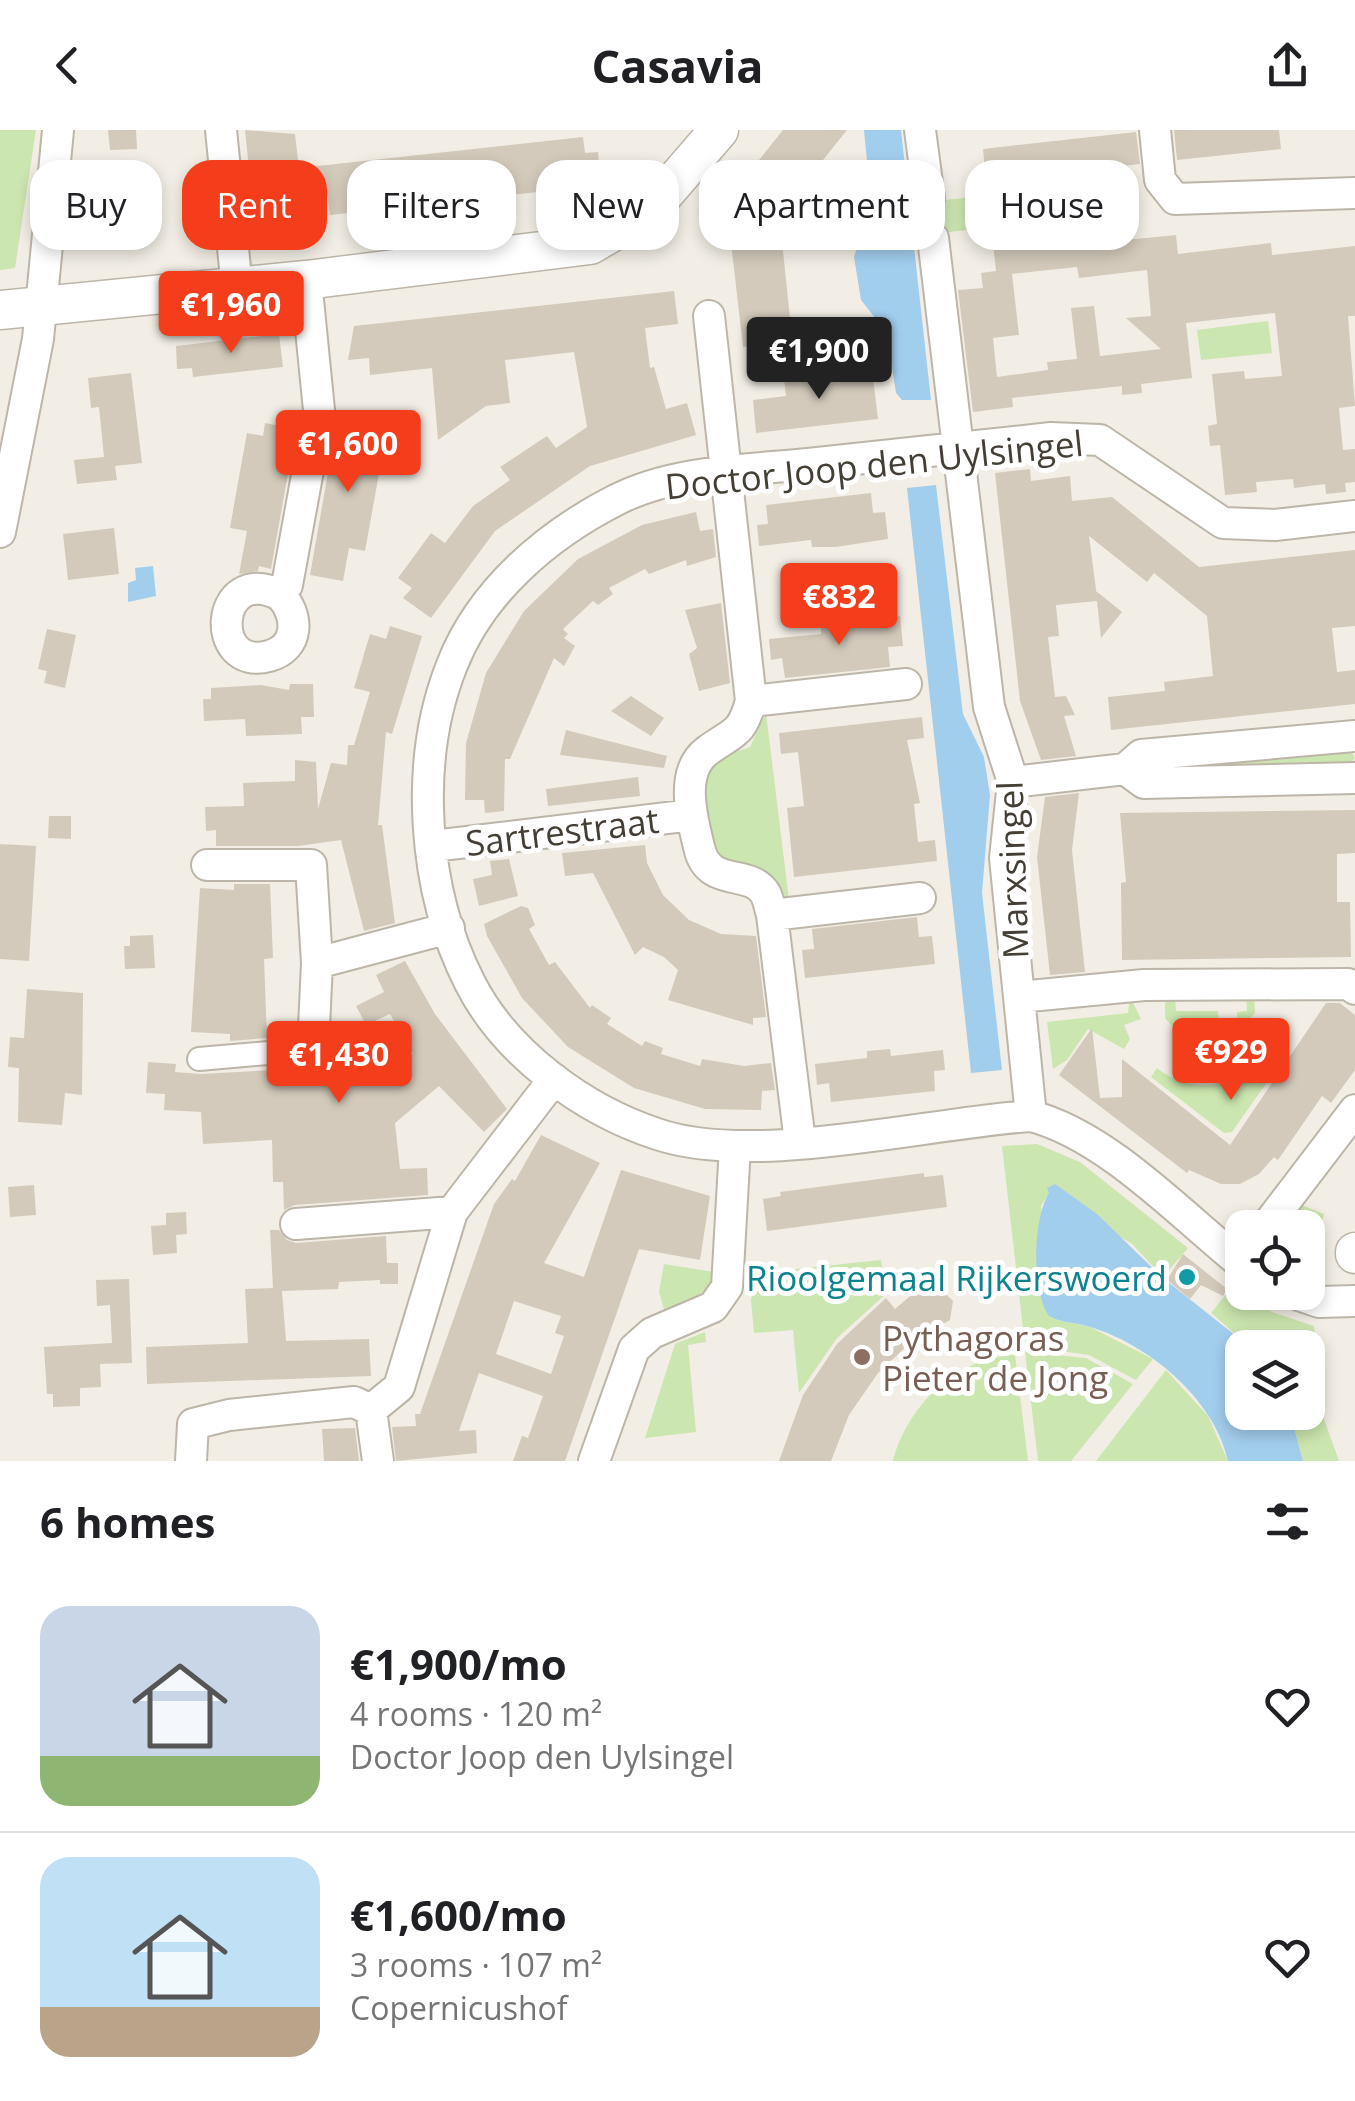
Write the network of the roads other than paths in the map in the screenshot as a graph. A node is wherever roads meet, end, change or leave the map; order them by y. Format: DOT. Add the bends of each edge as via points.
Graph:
graph roads {
  1 [pos="58,130"];
  2 [pos="221,130"];
  3 [pos="920,130"];
  4 [pos="1155,130"];
  5 [pos="712,133"];
  6 [pos="924,160"];
  7 [pos="1355,193"];
  8 [pos="934,250"];
  9 [pos="306,280"];
  10 [pos="237,288"];
  11 [pos="42,306"];
  12 [pos="0,310"];
  13 [pos="709,316"];
  14 [pos="958,448"];
  15 [pos="724,473"];
  16 [pos="1355,516"];
  17 [pos="0,532"];
  18 [pos="280,595"];
  19 [pos="906,684"];
  20 [pos="751,701"];
  21 [pos="1355,736"];
  22 [pos="1126,769"];
  23 [pos="1355,778"];
  24 [pos="1013,782"];
  25 [pos="692,815"];
  26 [pos="432,846"];
  27 [pos="207,865"];
  28 [pos="920,898"];
  29 [pos="772,915"];
  30 [pos="449,928"];
  31 [pos="317,962"];
  32 [pos="1355,990"];
  33 [pos="1019,997"];
  34 [pos="313,1050"];
  35 [pos="198,1058"];
  36 [pos="554,1079"];
  37 [pos="1355,1110"];
  38 [pos="1031,1116"];
  39 [pos="800,1142"];
  40 [pos="735,1146"];
  41 [pos="1279,1210"];
  42 [pos="452,1212"];
  43 [pos="296,1224"];
  44 [pos="1225,1247"];
  45 [pos="1355,1301"];
  46 [pos="1325,1302"];
  47 [pos="372,1410"];
  48 [pos="191,1461"];
  49 [pos="378,1461"];
  50 [pos="594,1461"];
  1 -- 11 [label="street"];
  2 -- 10 [label="street"];
  3 -- 6 [label="street"];
  4 -- 7 [label="street" via="1160,180 1175,199"];
  5 -- 9 [label="street" via="650,210 590,245"];
  8 -- 14 [label="street, Marxsingel"];
  9 -- 10 [label="street"];
  9 -- 18 [label="street" via="319,410"];
  10 -- 11 [label="street"];
  11 -- 12 [label="street"];
  11 -- 17 [label="street"];
  13 -- 15 [label="street"];
  14 -- 15 [label="street, Doctor Joop den Uylsingel"];
  14 -- 16 [label="street, Doctor Joop den Uylsingel" via="1100,440 1224,523 1275,526"];
  14 -- 24 [label="street, Marxsingel" via="988,707"];
  15 -- 20 [label="street"];
  15 -- 26 [label="street, Doctor Joop den Uylsingel" via="618,499 559,533 504,583 452,663 436,719 429,761"];
  19 -- 20 [label="street"];
  20 -- 25 [label="street" via="744,725 703,753 690,778"];
  21 -- 22 [label="street" via="1141,756"];
  22 -- 23 [label="street" via="1144,783"];
  22 -- 24 [label="street"];
  24 -- 33 [label="street, Marxsingel" via="1005,858"];
  25 -- 26 [label="street, Sartrestraat"];
  25 -- 29 [label="street" via="701,856 719,876 764,891"];
  26 -- 30 [label="street, Doctor Joop den Uylsingel"];
  27 -- 31 [label="street" via="311,865"];
  28 -- 29 [label="street"];
  29 -- 39 [label="street"];
  30 -- 31 [label="street"];
  30 -- 36 [label="street, Doctor Joop den Uylsingel" via="471,985"];
  31 -- 34 [label="street"];
  32 -- 33 [label="street" via="1348,984 1144,984"];
  33 -- 38 [label="street, Marxsingel"];
  34 -- 35 [label="street"];
  36 -- 40 [label="street, Doctor Joop den Uylsingel" via="606,1113 659,1135"];
  36 -- 42 [label="street"];
  37 -- 41 [label="street"];
  38 -- 39 [label="street, Doctor Joop den Uylsingel"];
  38 -- 44 [label="street, Doctor Joop den Uylsingel" via="1091,1142"];
  39 -- 40 [label="street, Doctor Joop den Uylsingel"];
  40 -- 50 [label="street" via="727,1287 713,1307 652,1333 634,1349"];
  42 -- 43 [label="street"];
  42 -- 47 [label="street" via="399,1387"];
  45 -- 46 [label="street"];
  47 -- 48 [label="street" via="354,1402 192,1424"];
  47 -- 49 [label="street"];
}
